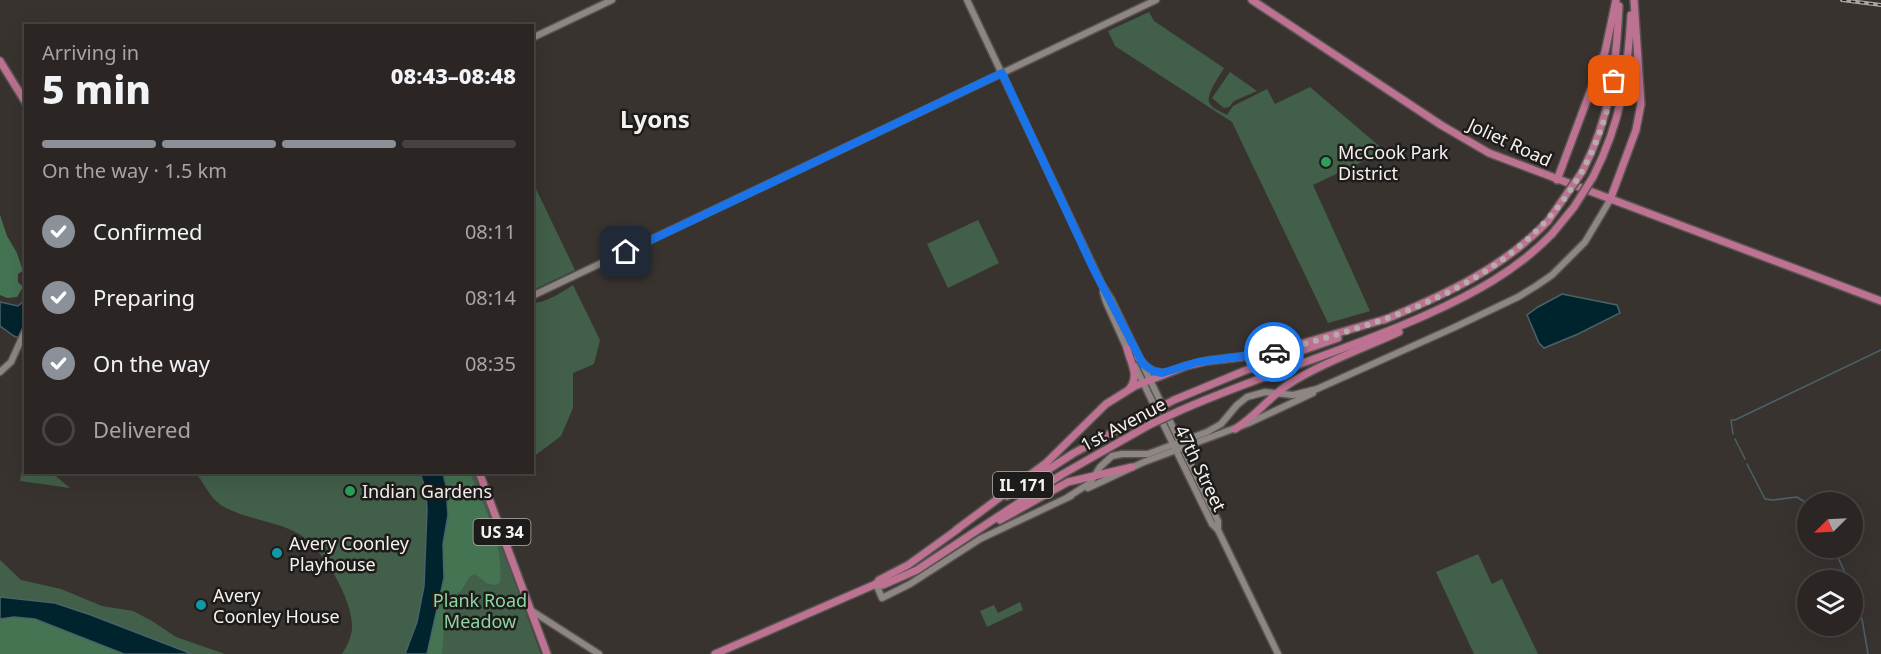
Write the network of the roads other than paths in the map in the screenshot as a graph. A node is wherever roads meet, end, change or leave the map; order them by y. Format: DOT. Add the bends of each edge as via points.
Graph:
graph roads {
  1 [pos="612,0"];
  2 [pos="967,0"];
  3 [pos="1156,0"];
  4 [pos="1252,0"];
  5 [pos="1633,0"];
  6 [pos="1618,2"];
  7 [pos="1633,10"];
  8 [pos="534,37"];
  9 [pos="0,61"];
  10 [pos="1002,73"];
  11 [pos="24,100"];
  12 [pos="1557,180"];
  13 [pos="1610,200"];
  14 [pos="1102,285"];
  15 [pos="534,295"];
  16 [pos="1461,299"];
  17 [pos="1881,301"];
  18 [pos="1386,319"];
  19 [pos="24,333"];
  20 [pos="1127,348"];
  21 [pos="1138,357"];
  22 [pos="0,372"];
  23 [pos="1167,372"];
  24 [pos="1337,381"];
  25 [pos="1146,382"];
  26 [pos="1129,389"];
  27 [pos="1276,393"];
  28 [pos="1234,429"];
  29 [pos="1200,442"];
  30 [pos="1182,445"];
  31 [pos="1175,447"];
  32 [pos="1192,465"];
  33 [pos="1132,467"];
  34 [pos="480,474"];
  35 [pos="1095,475"];
  36 [pos="1068,497"];
  37 [pos="956,530"];
  38 [pos="1218,530"];
  39 [pos="953,546"];
  40 [pos="876,584"];
  41 [pos="531,611"];
  42 [pos="547,654"];
  43 [pos="599,654"];
  44 [pos="715,654"];
  45 [pos="1278,654"];
  1 -- 8 [label="street"];
  2 -- 10 [label="street, 47th Street"];
  3 -- 10 [label="street"];
  4 -- 12 [label="main road, Joliet Road" via="1476,147"];
  5 -- 7 [label="main road"];
  6 -- 12 [label="main road" via="1602,60"];
  6 -- 18 [label="main road, 1st Avenue / IL 171, bridge" via="1616,65 1600,134 1582,172 1548,221 1494,267"];
  7 -- 13 [label="main road" via="1641,104"];
  7 -- 16 [label="main road, 1st Avenue / IL 171, bridge" via="1622,104 1593,177 1552,234 1513,269"];
  9 -- 11 [label="main road"];
  10 -- 14 [label="street, 47th Street"];
  10 -- 15 [label="street"];
  12 -- 13 [label="main road, Joliet Road"];
  13 -- 17 [label="main road, Joliet Road"];
  13 -- 24 [label="street" via="1585,242 1536,286"];
  14 -- 20 [label="street, 47th Street"];
  14 -- 21 [label="street, 47th Street"];
  16 -- 27 [label="main road"];
  16 -- 39 [label="main road, 1st Avenue / IL 171, bridge" via="1395,329 1236,387 1151,424 1070,470"];
  18 -- 23 [label="main road" via="1266,354 1198,362"];
  18 -- 37 [label="main road, 1st Avenue / IL 171, bridge" via="1174,400 1065,458"];
  19 -- 22 [label="street" via="11,362"];
  20 -- 25 [label="street, 47th Street"];
  20 -- 26 [label="main road" via="1135,371"];
  21 -- 23 [label="main road" via="1153,371"];
  21 -- 25 [label="street, 47th Street"];
  23 -- 25 [label="main road"];
  24 -- 27 [label="street" via="1301,394"];
  24 -- 28 [label="street"];
  25 -- 26 [label="main road"];
  25 -- 30 [label="street, 47th Street"];
  25 -- 31 [label="street, 47th Street"];
  26 -- 37 [label="main road" via="1106,404 1046,463"];
  27 -- 28 [label="main road"];
  27 -- 30 [label="street" via="1247,397 1221,424"];
  28 -- 29 [label="street"];
  29 -- 30 [label="street"];
  29 -- 32 [label="street" via="1192,453"];
  30 -- 31 [label="street"];
  30 -- 32 [label="street, 47th Street"];
  31 -- 33 [label="street"];
  31 -- 35 [label="street" via="1148,454 1112,456"];
  31 -- 38 [label="street, 47th Street"];
  32 -- 38 [label="street, 47th Street" via="1218,521"];
  33 -- 35 [label="main road"];
  33 -- 36 [label="street"];
  34 -- 41 [label="main road, US 34"];
  35 -- 36 [label="street"];
  35 -- 39 [label="main road" via="1062,485"];
  36 -- 40 [label="street" via="980,539 882,598"];
  37 -- 40 [label="main road, 1st Avenue / IL 171"];
  38 -- 45 [label="street, 47th Street"];
  39 -- 40 [label="main road, 1st Avenue / IL 171" via="906,576"];
  40 -- 44 [label="main road, 1st Avenue / IL 171"];
  41 -- 42 [label="main road, US 34"];
  41 -- 43 [label="street"];
}
